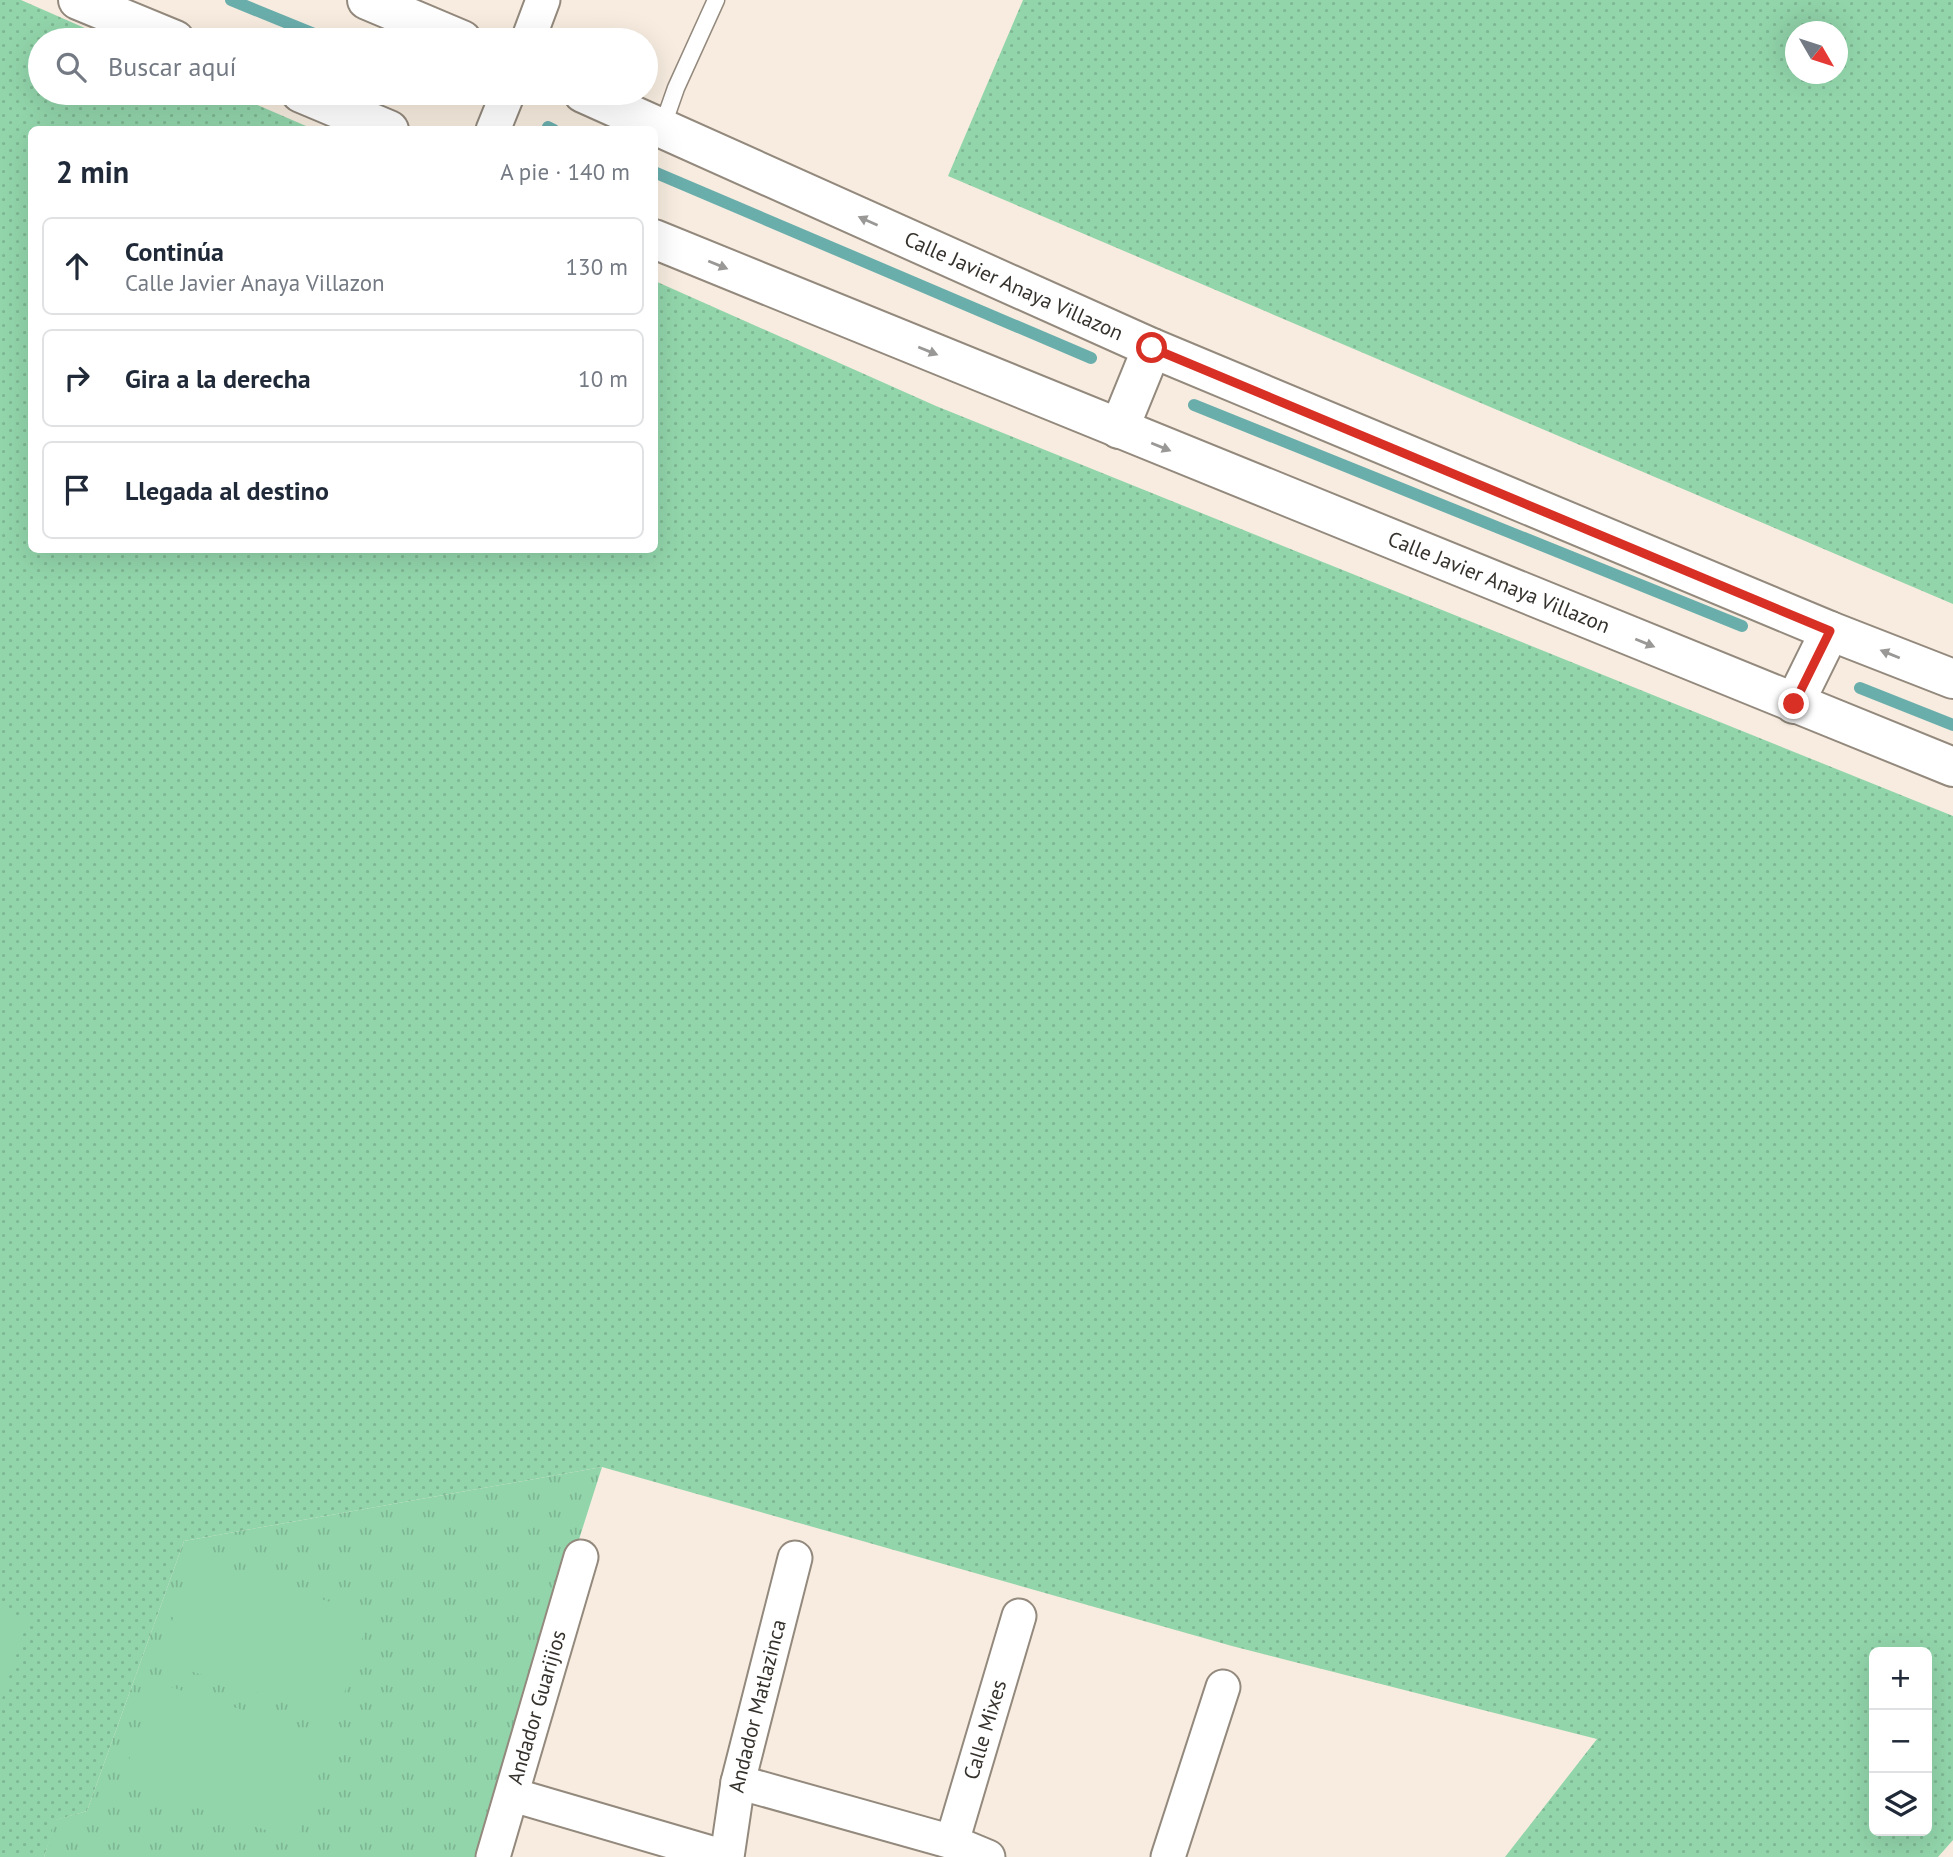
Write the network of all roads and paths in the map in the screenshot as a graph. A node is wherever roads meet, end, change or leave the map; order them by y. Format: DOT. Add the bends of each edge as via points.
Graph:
graph roads {
  1 [pos="78,0"];
  2 [pos="367,0"];
  3 [pos="543,0"];
  4 [pos="716,0"];
  5 [pos="146,28"];
  6 [pos="434,28"];
  7 [pos="532,28"];
  8 [pos="330,105"];
  9 [pos="503,105"];
  10 [pos="610,105"];
  11 [pos="379,126"];
  12 [pos="495,126"];
  13 [pos="657,126"];
  14 [pos="658,126"];
  15 [pos="662,128"];
  16 [pos="658,241"];
  17 [pos="1152,348"];
  18 [pos="1119,429"];
  19 [pos="1830,631"];
  20 [pos="1953,679"];
  21 [pos="1794,704"];
  22 [pos="1953,767"];
  23 [pos="581,1557"];
  24 [pos="795,1558"];
  25 [pos="1020,1616"];
  26 [pos="1223,1688"];
  27 [pos="738,1782"];
  28 [pos="513,1795"];
  29 [pos="953,1842"];
  30 [pos="493,1857"];
  31 [pos="726,1857"];
  32 [pos="988,1857"];
  33 [pos="1168,1857"];
  1 -- 5 [label="street"];
  2 -- 6 [label="street"];
  3 -- 7 [label="street"];
  4 -- 15 [label="lane"];
  8 -- 11 [label="street"];
  9 -- 12 [label="street"];
  10 -- 13 [label="street, Calle Javier Anaya Villazon"];
  14 -- 15 [label="street, Calle Javier Anaya Villazon"];
  17 -- 15 [label="street, Calle Javier Anaya Villazon, one-way"];
  16 -- 18 [label="street, Calle Javier Anaya Villazon, one-way"];
  17 -- 18 [label="street"];
  17 -- 19 [label="street, Calle Javier Anaya Villazon"];
  18 -- 21 [label="street, Calle Javier Anaya Villazon, one-way"];
  20 -- 19 [label="street, Calle Javier Anaya Villazon, one-way"];
  19 -- 21 [label="street"];
  21 -- 22 [label="street, Calle Javier Anaya Villazon"];
  23 -- 28 [label="street, Andador Guarijios"];
  24 -- 27 [label="street, Andador Matlazinca"];
  25 -- 29 [label="street, Calle Mixes"];
  26 -- 33 [label="street"];
  27 -- 29 [label="street"];
  27 -- 31 [label="street, Andador Matlazinca"];
  28 -- 30 [label="street, Andador Guarijios"];
  28 -- 31 [label="street"];
  29 -- 32 [label="street"];
}
